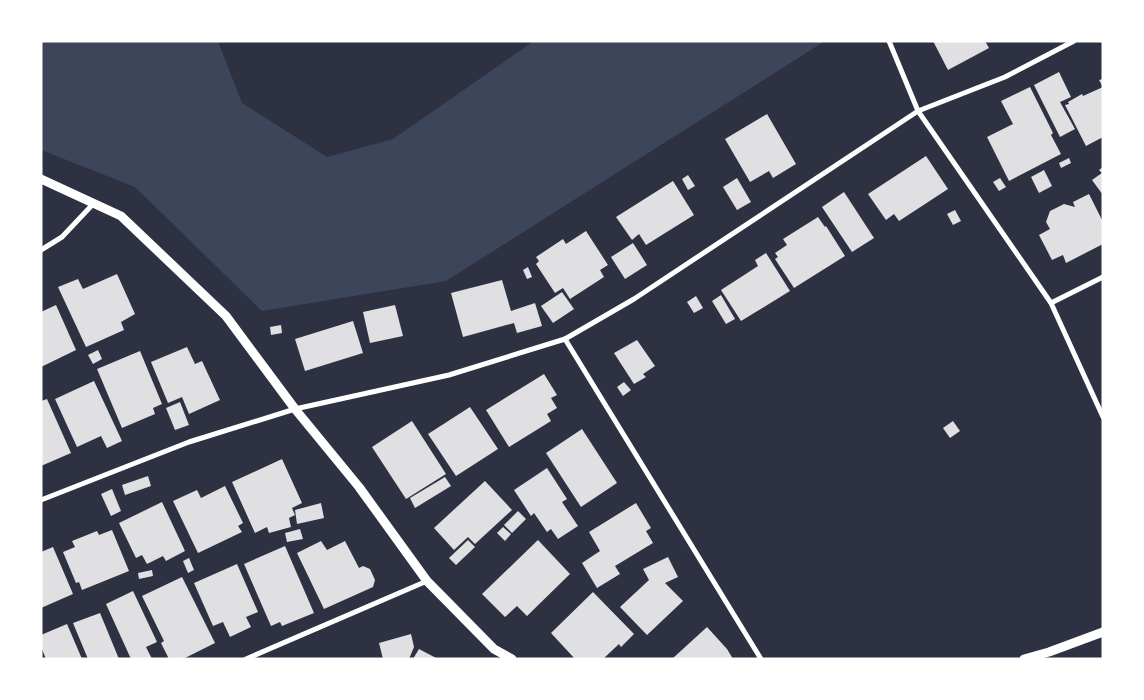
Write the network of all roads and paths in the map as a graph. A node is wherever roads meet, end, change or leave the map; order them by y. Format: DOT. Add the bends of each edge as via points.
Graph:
graph roads {
  1 [pos="889,41"];
  2 [pos="1074,41"];
  3 [pos="918,111"];
  4 [pos="41,179"];
  5 [pos="94,203"];
  6 [pos="41,250"];
  7 [pos="1103,277"];
  8 [pos="1051,303"];
  9 [pos="565,339"];
  10 [pos="295,409"];
  11 [pos="1103,417"];
  12 [pos="41,500"];
  13 [pos="427,581"];
  14 [pos="1103,632"];
  15 [pos="246,659"];
  16 [pos="512,659"];
  17 [pos="761,659"];
  18 [pos="1024,659"];
  1 -- 3 [label="street"];
  2 -- 3 [label="street" via="1005,77"];
  3 -- 8 [label="street"];
  3 -- 9 [label="street" via="634,300"];
  4 -- 5 [label="street"];
  5 -- 6 [label="street" via="62,236"];
  5 -- 10 [label="street" via="122,216 226,316"];
  7 -- 8 [label="street"];
  8 -- 11 [label="street"];
  9 -- 10 [label="street" via="449,375"];
  9 -- 17 [label="street"];
  10 -- 12 [label="street" via="189,442"];
  10 -- 13 [label="street" via="359,487"];
  13 -- 15 [label="street"];
  13 -- 16 [label="street" via="494,649"];
  14 -- 18 [label="street"];
}
